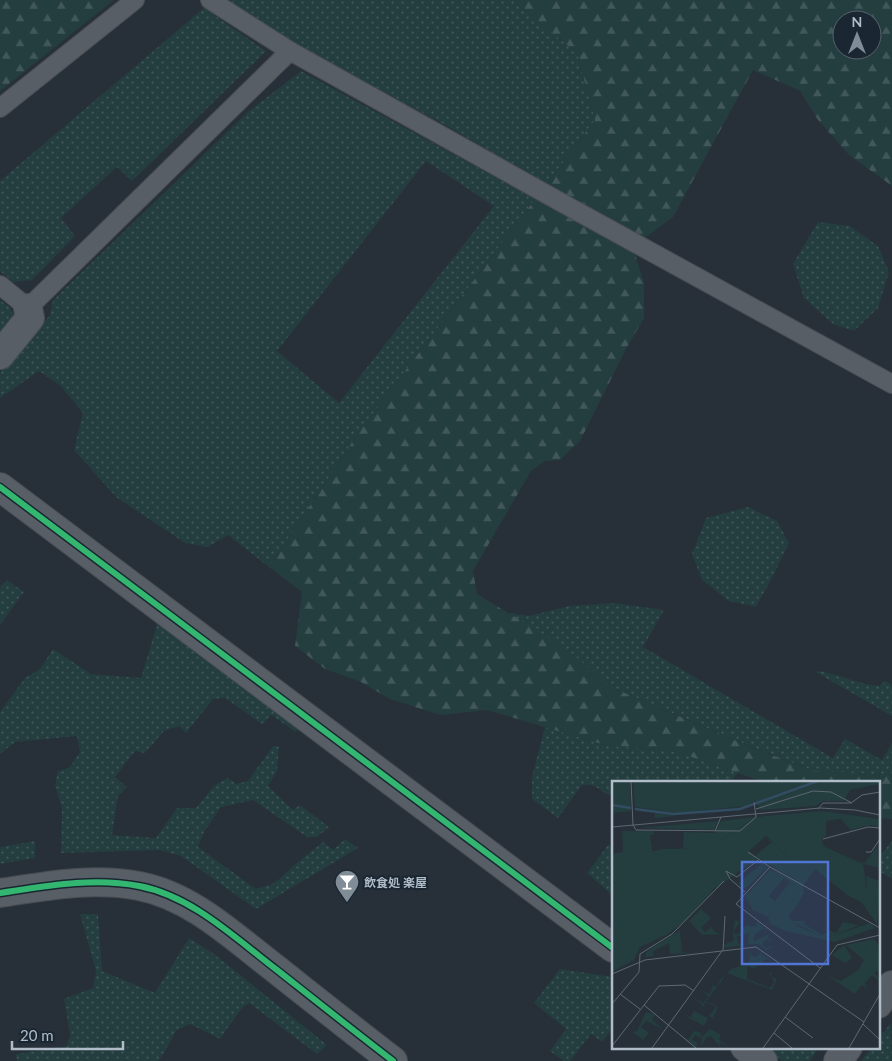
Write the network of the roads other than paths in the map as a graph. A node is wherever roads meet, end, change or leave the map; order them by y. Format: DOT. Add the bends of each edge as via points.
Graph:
graph roads {
  1 [pos="135,0"];
  2 [pos="210,0"];
  3 [pos="290,51"];
  4 [pos="0,108"];
  5 [pos="0,285"];
  6 [pos="28,308"];
  7 [pos="0,355"];
  8 [pos="892,384"];
  9 [pos="0,487"];
  10 [pos="0,893"];
  11 [pos="612,947"];
  12 [pos="892,985"];
  13 [pos="880,1001"];
  14 [pos="746,1048"];
  15 [pos="847,1048"];
  16 [pos="393,1061"];
  17 [pos="763,1061"];
  18 [pos="838,1061"];
  1 -- 4 [label="lane"];
  2 -- 3 [label="lane"];
  3 -- 6 [label="lane"];
  3 -- 8 [label="lane"];
  5 -- 6 [label="lane"];
  6 -- 7 [label="street" via="30,318"];
  9 -- 11 [label="street"];
  10 -- 16 [label="street" via="70,883 103,882 140,886 177,899 210,919"];
  12 -- 13 [label="street"];
  14 -- 17 [label="street"];
  15 -- 18 [label="street"];
}
